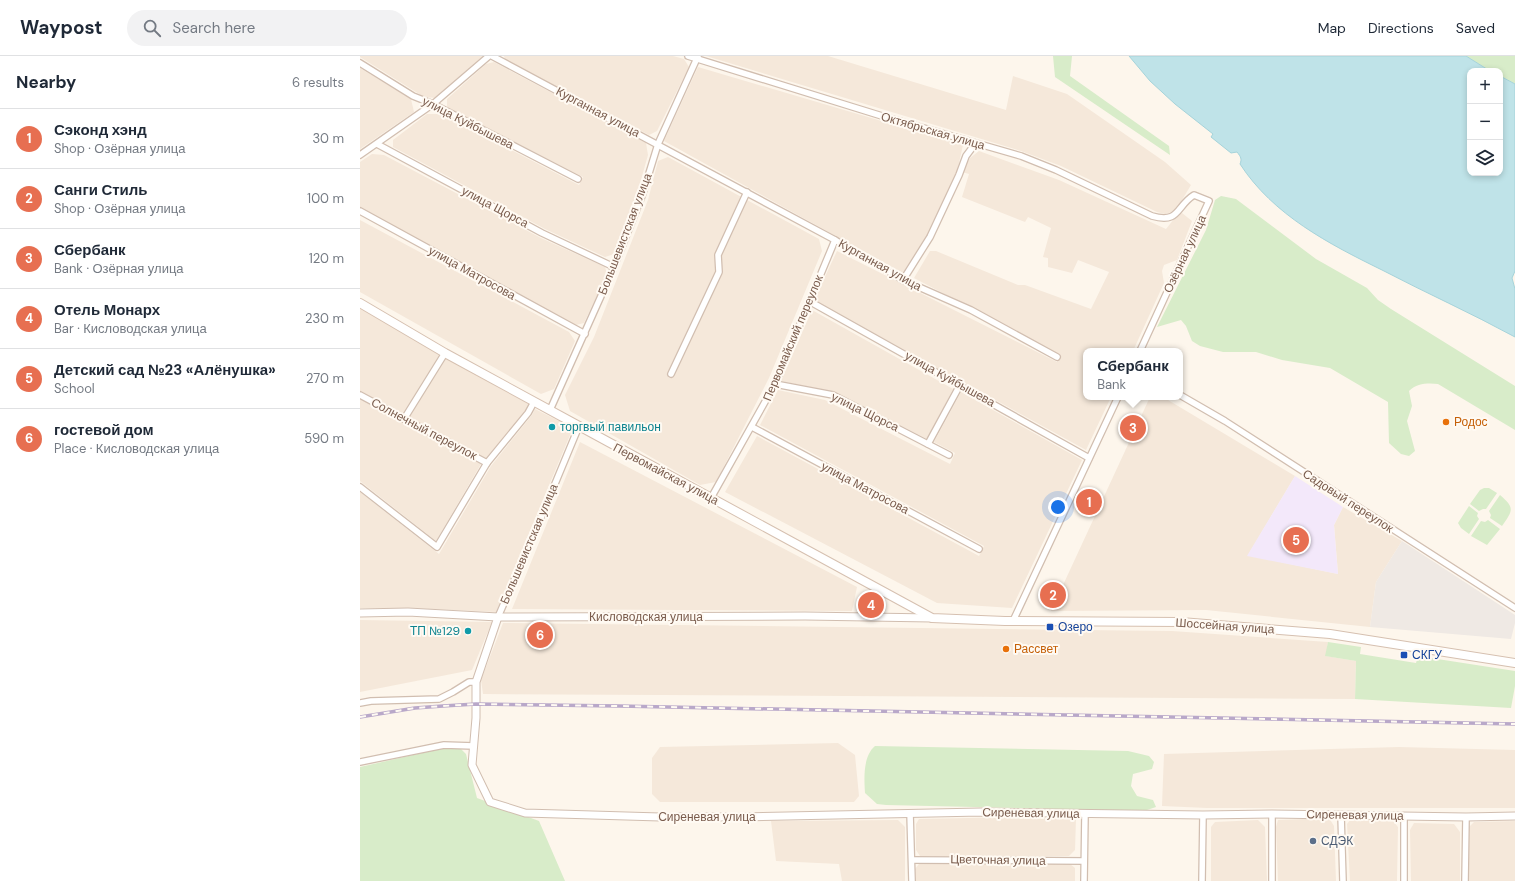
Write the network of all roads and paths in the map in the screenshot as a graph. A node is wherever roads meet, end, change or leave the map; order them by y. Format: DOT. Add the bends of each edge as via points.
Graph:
graph roads {
  1 [pos="491,56"];
  2 [pos="688,56"];
  3 [pos="697,57"];
  4 [pos="360,63"];
  5 [pos="433,104"];
  6 [pos="377,144"];
  7 [pos="658,144"];
  8 [pos="975,144"];
  9 [pos="360,155"];
  10 [pos="578,179"];
  11 [pos="747,192"];
  12 [pos="360,211"];
  13 [pos="1171,217"];
  14 [pos="835,240"];
  15 [pos="614,267"];
  16 [pos="903,280"];
  17 [pos="809,301"];
  18 [pos="360,303"];
  19 [pos="585,334"];
  20 [pos="1141,348"];
  21 [pos="445,353"];
  22 [pos="1057,356"];
  23 [pos="672,374"];
  24 [pos="775,384"];
  25 [pos="960,385"];
  26 [pos="360,395"];
  27 [pos="1183,397"];
  28 [pos="1117,400"];
  29 [pos="534,402"];
  30 [pos="550,410"];
  31 [pos="404,419"];
  32 [pos="579,426"];
  33 [pos="752,427"];
  34 [pos="928,444"];
  35 [pos="949,455"];
  36 [pos="1089,458"];
  37 [pos="487,463"];
  38 [pos="360,487"];
  39 [pos="711,498"];
  40 [pos="979,549"];
  41 [pos="1515,608"];
  42 [pos="360,613"];
  43 [pos="498,617"];
  44 [pos="932,618"];
  45 [pos="1013,621"];
  46 [pos="1515,663"];
  47 [pos="476,682"];
  48 [pos="360,703"];
  49 [pos="474,746"];
  50 [pos="360,762"];
  51 [pos="910,813"];
  52 [pos="1085,814"];
  53 [pos="1272,814"];
  54 [pos="1341,815"];
  55 [pos="1203,816"];
  56 [pos="1404,816"];
  57 [pos="1515,816"];
  58 [pos="1466,817"];
  59 [pos="912,860"];
  60 [pos="1084,861"];
  61 [pos="912,881"];
  62 [pos="1084,881"];
  63 [pos="1202,881"];
  64 [pos="1272,881"];
  65 [pos="1343,881"];
  66 [pos="1404,881"];
  67 [pos="1465,881"];
  1 -- 5 [label="street"];
  1 -- 7 [label="street, Курганная улица"];
  2 -- 3 [label="street, Октябрьская улица"];
  3 -- 7 [label="street, Большевистская улица"];
  3 -- 8 [label="street, Октябрьская улица"];
  4 -- 5 [label="street, улица Куйбышева" via="413,96"];
  5 -- 6 [label="street"];
  5 -- 10 [label="street, улица Куйбышева"];
  6 -- 9 [label="street"];
  6 -- 15 [label="street, улица Щорса" via="542,233"];
  7 -- 11 [label="street, Курганная улица"];
  7 -- 15 [label="street, Большевистская улица" via="642,196"];
  8 -- 13 [label="street, Октябрьская улица" via="1021,156 1056,170 1152,216 1166,219"];
  8 -- 16 [label="street" via="966,156 930,237"];
  11 -- 14 [label="street, Курганная улица"];
  11 -- 23 [label="street" via="718,255 719,272"];
  12 -- 19 [label="street, улица Матросова"];
  13 -- 20 [label="street, Озёрная улица" via="1194,194 1209,201"];
  14 -- 16 [label="street, Курганная улица"];
  14 -- 17 [label="street, Первомайский переулок"];
  15 -- 19 [label="street, Большевистская улица"];
  16 -- 22 [label="street, Курганная улица" via="971,310"];
  17 -- 24 [label="street, Первомайский переулок"];
  17 -- 25 [label="street, улица Куйбышева"];
  18 -- 21 [label="main road, Первомайская улица"];
  19 -- 30 [label="street, Большевистская улица"];
  21 -- 29 [label="main road, Первомайская улица"];
  21 -- 31 [label="street"];
  24 -- 33 [label="street, Первомайский переулок"];
  24 -- 34 [label="street, улица Щорса" via="833,395"];
  25 -- 34 [label="street"];
  25 -- 36 [label="street, улица Куйбышева"];
  26 -- 31 [label="street, Солнечный переулок"];
  27 -- 41 [label="street, Садовый переулок" via="1225,421"];
  28 -- 36 [label="street"];
  29 -- 30 [label="main road, Первомайская улица"];
  29 -- 37 [label="street, Солнечный переулок"];
  30 -- 32 [label="main road, Первомайская улица"];
  31 -- 37 [label="street, Солнечный переулок"];
  32 -- 39 [label="main road, Первомайская улица"];
  32 -- 43 [label="street, Большевистская улица"];
  33 -- 39 [label="street, Первомайский переулок"];
  33 -- 40 [label="street, улица Матросова"];
  34 -- 35 [label="street, улица Щорса"];
  36 -- 45 [label="street"];
  37 -- 38 [label="street, Солнечный переулок" via="437,547"];
  39 -- 44 [label="main road, Первомайская улица"];
  42 -- 43 [label="street, Кисловодская улица" via="408,612"];
  43 -- 44 [label="street, Кисловодская улица"];
  43 -- 47 [label="street, Сиреневая улица"];
  44 -- 45 [label="main road, Шоссейная улица"];
  45 -- 46 [label="main road, Шоссейная улица" via="1181,622 1322,634"];
  47 -- 48 [label="street" via="469,682 439,699"];
  47 -- 49 [label="street, Сиреневая улица"];
  49 -- 50 [label="street" via="444,745"];
  49 -- 51 [label="street, Сиреневая улица" via="472,765 490,802 525,814 741,817"];
  51 -- 52 [label="street, Сиреневая улица"];
  51 -- 59 [label="street"];
  52 -- 55 [label="street, Сиреневая улица"];
  52 -- 60 [label="street"];
  53 -- 54 [label="street, Сиреневая улица"];
  53 -- 55 [label="street, Сиреневая улица"];
  53 -- 64 [label="street"];
  54 -- 56 [label="street, Сиреневая улица"];
  54 -- 65 [label="street"];
  55 -- 63 [label="street"];
  56 -- 58 [label="street, Сиреневая улица"];
  56 -- 66 [label="street"];
  57 -- 58 [label="street, Сиреневая улица"];
  58 -- 67 [label="street"];
  59 -- 60 [label="street, Цветочная улица"];
  59 -- 61 [label="street"];
  60 -- 62 [label="street"];
}
